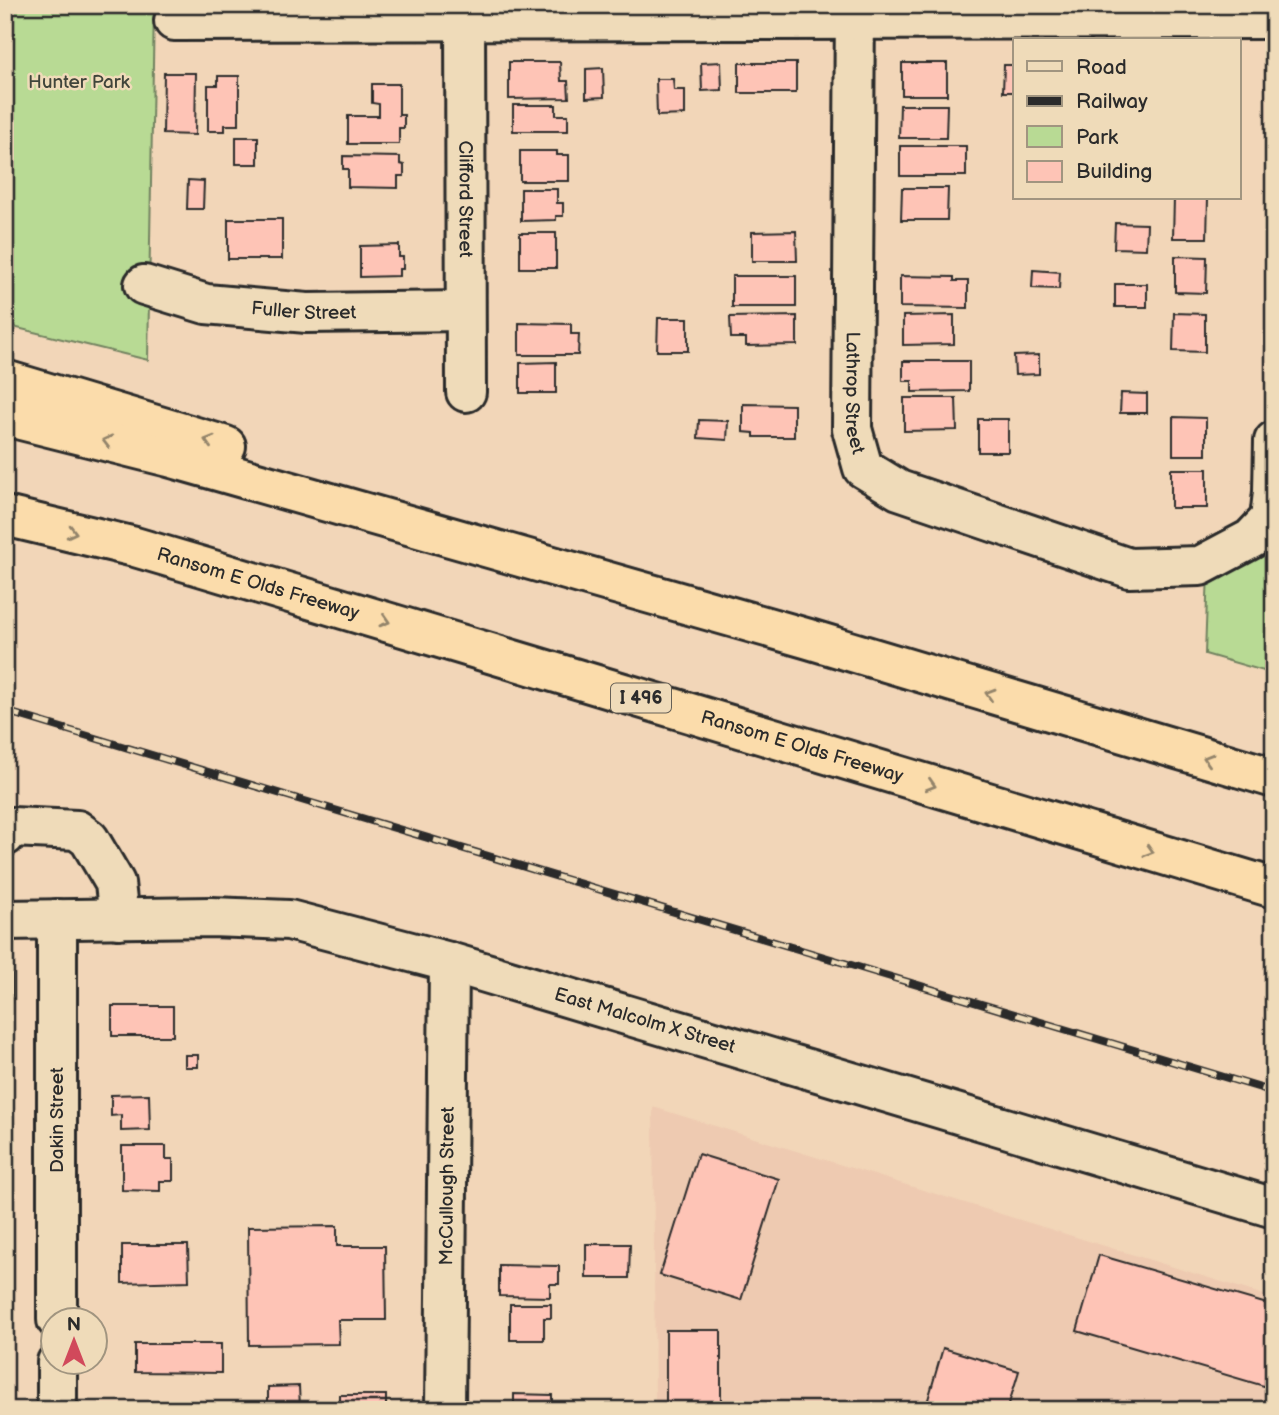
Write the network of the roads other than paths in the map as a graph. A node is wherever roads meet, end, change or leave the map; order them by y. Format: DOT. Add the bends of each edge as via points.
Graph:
graph roads {
  1 [pos="465,13"];
  2 [pos="855,13"];
  3 [pos="1274,19"];
  4 [pos="174,21"];
  5 [pos="144,285"];
  6 [pos="465,311"];
  7 [pos="5,380"];
  8 [pos="466,392"];
  9 [pos="5,415"];
  10 [pos="1274,441"];
  11 [pos="5,516"];
  12 [pos="809,639"];
  13 [pos="1274,778"];
  14 [pos="5,836"];
  15 [pos="1274,888"];
  16 [pos="57,919"];
  17 [pos="119,919"];
  18 [pos="5,920"];
  19 [pos="449,962"];
  20 [pos="1274,1208"];
  21 [pos="57,1306"];
  22 [pos="57,1376"];
  23 [pos="57,1410"];
  24 [pos="445,1410"];
  1 -- 2 [label="street"];
  1 -- 4 [label="street"];
  1 -- 6 [label="street, Clifford Street"];
  2 -- 3 [label="street"];
  2 -- 10 [label="street, Lathrop Street" via="852,429 863,468 899,490 1129,568 1200,566 1251,539 1270,519"];
  5 -- 6 [label="street, Fuller Street" via="206,304 306,313"];
  6 -- 8 [label="street, Clifford Street"];
  12 -- 7 [label="highway, one-way" via="524,538"];
  12 -- 9 [label="highway, one-way" via="169,457"];
  11 -- 15 [label="highway, Ransom E Olds Freeway / I 496, one-way" via="203,567"];
  13 -- 12 [label="highway, one-way"];
  14 -- 17 [label="street" via="12,827 77,830 89,839 116,883"];
  16 -- 17 [label="street, East Malcolm X Street"];
  16 -- 18 [label="street, East Malcolm X Street"];
  16 -- 21 [label="street, Dakin Street"];
  17 -- 19 [label="street, East Malcolm X Street" via="289,920"];
  19 -- 20 [label="street, East Malcolm X Street"];
  19 -- 24 [label="street, McCullough Street"];
  22 -- 23 [label="street"];
}
